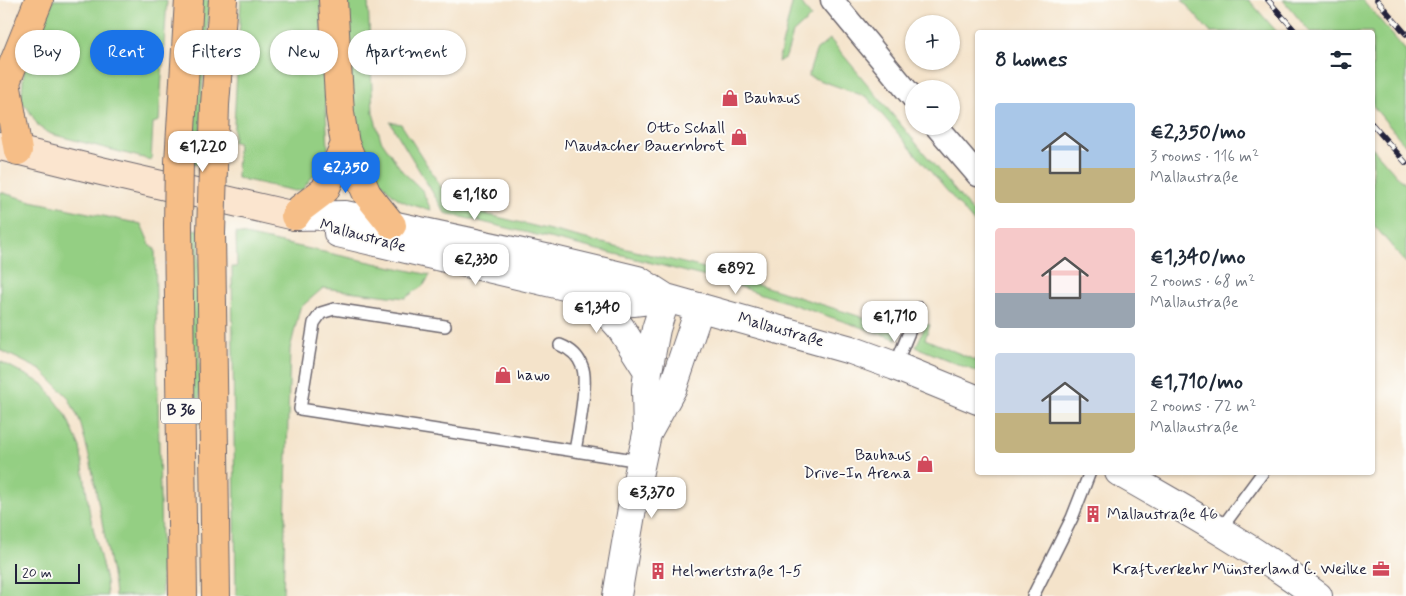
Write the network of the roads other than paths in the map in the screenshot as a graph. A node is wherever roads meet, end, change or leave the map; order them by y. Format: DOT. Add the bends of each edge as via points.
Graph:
graph roads {
  1 [pos="39,0"];
  2 [pos="189,0"];
  3 [pos="223,0"];
  4 [pos="333,0"];
  5 [pos="832,0"];
  6 [pos="3,86"];
  7 [pos="905,88"];
  8 [pos="944,135"];
  9 [pos="345,144"];
  10 [pos="9,148"];
  11 [pos="975,170"];
  12 [pos="179,189"];
  13 [pos="295,216"];
  14 [pos="392,225"];
  15 [pos="560,284"];
  16 [pos="666,298"];
  17 [pos="700,307"];
  18 [pos="919,308"];
  19 [pos="445,326"];
  20 [pos="560,345"];
  21 [pos="895,366"];
  22 [pos="648,371"];
  23 [pos="975,399"];
  24 [pos="647,434"];
  25 [pos="575,451"];
  26 [pos="641,461"];
  27 [pos="1089,475"];
  28 [pos="1124,475"];
  29 [pos="1261,475"];
  30 [pos="1220,530"];
  31 [pos="183,596"];
  32 [pos="216,596"];
  33 [pos="617,596"];
  34 [pos="1033,596"];
  35 [pos="1318,596"];
  1 -- 6 [label="highway"];
  2 -- 12 [label="highway, B 36, bridge"];
  3 -- 32 [label="highway, B 36, bridge" via="216,86 211,233"];
  4 -- 9 [label="highway"];
  5 -- 7 [label="street"];
  6 -- 10 [label="highway"];
  8 -- 11 [label="street"];
  9 -- 13 [label="highway" via="325,190"];
  9 -- 14 [label="highway" via="368,194"];
  10 -- 12 [label="main road, Mallaustraße"];
  12 -- 13 [label="main road, Mallaustraße"];
  12 -- 31 [label="highway, B 36, bridge"];
  13 -- 14 [label="street, Mallaustraße" via="345,215"];
  13 -- 15 [label="street, Mallaustraße" via="341,234"];
  14 -- 16 [label="street, Mallaustraße" via="638,280"];
  15 -- 16 [label="street, Mallaustraße" via="633,302"];
  15 -- 22 [label="street" via="610,317"];
  16 -- 17 [label="street, Mallaustraße"];
  16 -- 22 [label="street"];
  17 -- 21 [label="street, Mallaustraße"];
  17 -- 24 [label="street" via="674,388"];
  18 -- 21 [label="lane"];
  19 -- 25 [label="lane" via="334,309 321,313 314,323 300,409"];
  20 -- 25 [label="lane" via="578,358 584,371"];
  21 -- 23 [label="street, Mallaustraße"];
  22 -- 24 [label="street"];
  24 -- 26 [label="street"];
  25 -- 26 [label="lane"];
  26 -- 33 [label="street"];
  27 -- 34 [label="lane" via="1072,518"];
  28 -- 30 [label="street"];
  29 -- 30 [label="lane"];
  30 -- 35 [label="street"];
}
